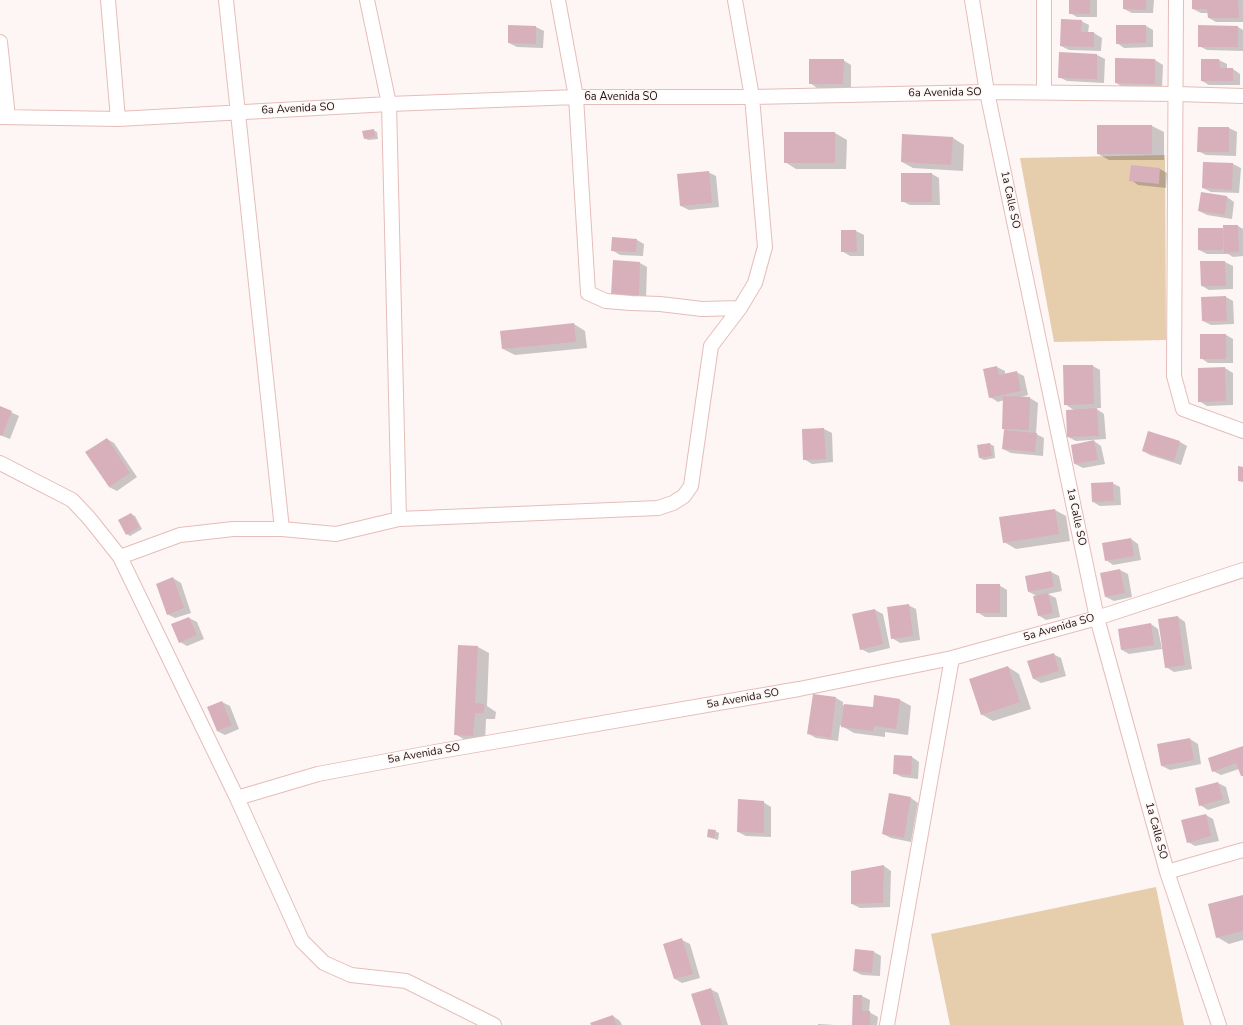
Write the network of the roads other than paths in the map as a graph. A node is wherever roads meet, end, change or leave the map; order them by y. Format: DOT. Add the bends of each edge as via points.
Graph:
graph roads {
  1 [pos="108,0"];
  2 [pos="226,0"];
  3 [pos="367,0"];
  4 [pos="558,0"];
  5 [pos="735,0"];
  6 [pos="972,0"];
  7 [pos="1044,0"];
  8 [pos="1176,0"];
  9 [pos="0,42"];
  10 [pos="987,92"];
  11 [pos="1044,92"];
  12 [pos="1177,94"];
  13 [pos="1243,96"];
  14 [pos="576,97"];
  15 [pos="752,97"];
  16 [pos="389,104"];
  17 [pos="238,112"];
  18 [pos="4,117"];
  19 [pos="118,119"];
  20 [pos="740,308"];
  21 [pos="1243,431"];
  22 [pos="0,462"];
  23 [pos="399,519"];
  24 [pos="282,529"];
  25 [pos="120,557"];
  26 [pos="1243,570"];
  27 [pos="1097,618"];
  28 [pos="952,658"];
  29 [pos="237,798"];
  30 [pos="1243,850"];
  31 [pos="1167,872"];
  32 [pos="494,1025"];
  33 [pos="887,1025"];
  34 [pos="1219,1025"];
  1 -- 19 [label="street"];
  2 -- 17 [label="street"];
  3 -- 16 [label="street"];
  4 -- 14 [label="street"];
  5 -- 15 [label="street"];
  6 -- 10 [label="street, 1a Calle SO"];
  7 -- 11 [label="street"];
  8 -- 12 [label="street"];
  9 -- 18 [label="street"];
  10 -- 11 [label="street, 6a Avenida SO"];
  10 -- 15 [label="street, 6a Avenida SO"];
  10 -- 27 [label="street, 1a Calle SO"];
  11 -- 12 [label="street, 6a Avenida SO"];
  12 -- 13 [label="street, 6a Avenida SO"];
  12 -- 21 [label="street" via="1174,376 1183,409"];
  14 -- 15 [label="street, 6a Avenida SO"];
  14 -- 16 [label="street, 6a Avenida SO"];
  14 -- 20 [label="street" via="588,293 612,301 702,309"];
  15 -- 20 [label="street" via="765,247 755,283"];
  16 -- 17 [label="street, 6a Avenida SO"];
  16 -- 23 [label="street"];
  17 -- 19 [label="street, 6a Avenida SO"];
  17 -- 24 [label="street"];
  18 -- 19 [label="street, 6a Avenida SO"];
  20 -- 23 [label="street" via="711,346 691,486 684,496 673,503 658,508"];
  22 -- 25 [label="street" via="72,500"];
  23 -- 24 [label="street" via="336,534"];
  24 -- 25 [label="street" via="180,535"];
  25 -- 29 [label="street"];
  26 -- 27 [label="street, 5a Avenida SO"];
  27 -- 28 [label="street, 5a Avenida SO"];
  27 -- 31 [label="street, 1a Calle SO"];
  28 -- 29 [label="street, 5a Avenida SO" via="799,689 318,774"];
  28 -- 33 [label="street"];
  29 -- 32 [label="street" via="302,941 324,963 350,975 406,981"];
  30 -- 31 [label="street"];
  31 -- 34 [label="street, 1a Calle SO"];
}
